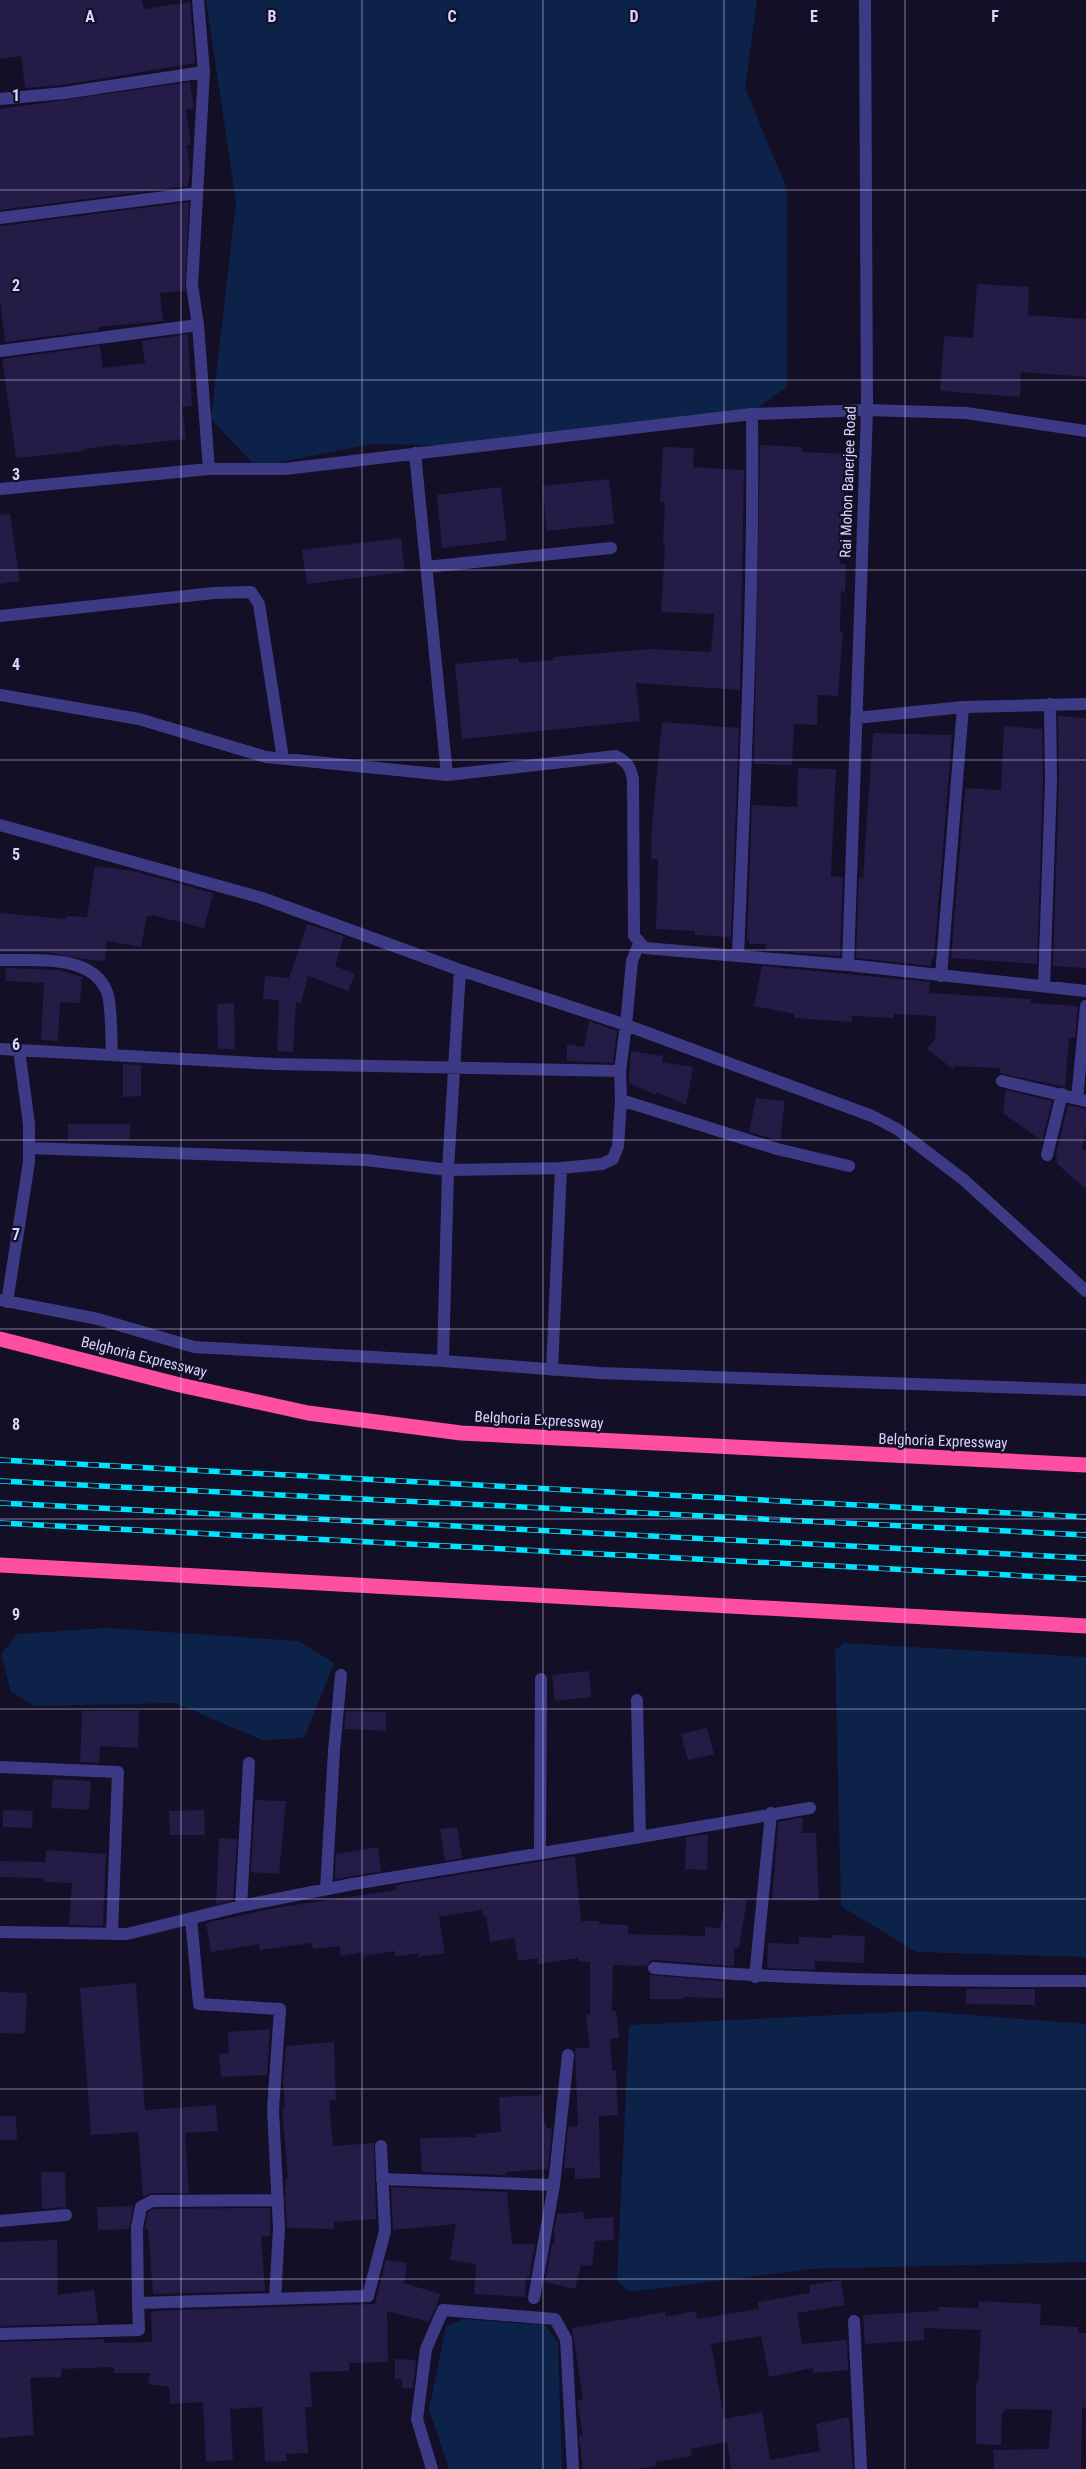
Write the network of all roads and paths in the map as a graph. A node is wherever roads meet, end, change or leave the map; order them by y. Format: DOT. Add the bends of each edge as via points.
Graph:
graph roads {
  1 [pos="198,0"];
  2 [pos="865,0"];
  3 [pos="204,72"];
  4 [pos="0,99"];
  5 [pos="197,193"];
  6 [pos="0,218"];
  7 [pos="198,325"];
  8 [pos="0,351"];
  9 [pos="867,410"];
  10 [pos="752,414"];
  11 [pos="1086,431"];
  12 [pos="414,454"];
  13 [pos="209,468"];
  14 [pos="0,488"];
  15 [pos="611,548"];
  16 [pos="426,567"];
  17 [pos="0,616"];
  18 [pos="0,695"];
  19 [pos="1050,704"];
  20 [pos="1086,704"];
  21 [pos="963,707"];
  22 [pos="856,718"];
  23 [pos="283,759"];
  24 [pos="446,775"];
  25 [pos="0,825"];
  26 [pos="639,944"];
  27 [pos="738,956"];
  28 [pos="0,960"];
  29 [pos="848,965"];
  30 [pos="460,970"];
  31 [pos="941,976"];
  32 [pos="1044,986"];
  33 [pos="1086,991"];
  34 [pos="1086,1006"];
  35 [pos="626,1025"];
  36 [pos="0,1049"];
  37 [pos="19,1050"];
  38 [pos="112,1054"];
  39 [pos="455,1069"];
  40 [pos="620,1071"];
  41 [pos="1002,1081"];
  42 [pos="1062,1094"];
  43 [pos="621,1100"];
  44 [pos="1081,1100"];
  45 [pos="29,1148"];
  46 [pos="1047,1155"];
  47 [pos="849,1166"];
  48 [pos="561,1168"];
  49 [pos="448,1170"];
  50 [pos="1086,1290"];
  51 [pos="4,1301"];
  52 [pos="0,1339"];
  53 [pos="443,1361"];
  54 [pos="552,1370"];
  55 [pos="1086,1390"];
  56 [pos="1086,1465"];
  57 [pos="0,1565"];
  58 [pos="1086,1626"];
  59 [pos="340,1675"];
  60 [pos="541,1679"];
  61 [pos="637,1700"];
  62 [pos="250,1763"];
  63 [pos="0,1767"];
  64 [pos="810,1808"];
  65 [pos="771,1813"];
  66 [pos="640,1838"];
  67 [pos="540,1852"];
  68 [pos="326,1889"];
  69 [pos="241,1906"];
  70 [pos="191,1919"];
  71 [pos="0,1932"];
  72 [pos="112,1934"];
  73 [pos="654,1968"];
  74 [pos="755,1977"];
  75 [pos="1086,1981"];
  76 [pos="568,2055"];
  77 [pos="381,2146"];
  78 [pos="382,2179"];
  79 [pos="554,2185"];
  80 [pos="278,2200"];
  81 [pos="66,2215"];
  82 [pos="0,2221"];
  83 [pos="534,2298"];
  84 [pos="275,2299"];
  85 [pos="138,2303"];
  86 [pos="854,2321"];
  87 [pos="0,2334"];
  88 [pos="432,2469"];
  89 [pos="573,2469"];
  90 [pos="861,2469"];
  1 -- 3 [label="street"];
  2 -- 9 [label="street, Rai Mohon Banerjee Road"];
  3 -- 4 [label="street"];
  3 -- 5 [label="street"];
  5 -- 6 [label="street"];
  5 -- 7 [label="street" via="192,285"];
  7 -- 8 [label="street"];
  7 -- 13 [label="street"];
  9 -- 10 [label="street"];
  9 -- 11 [label="street" via="966,413"];
  9 -- 22 [label="street, Rai Mohon Banerjee Road"];
  10 -- 12 [label="street"];
  10 -- 27 [label="street" via="751,602"];
  12 -- 13 [label="street" via="285,469"];
  12 -- 16 [label="street"];
  13 -- 14 [label="street"];
  15 -- 16 [label="street"];
  16 -- 24 [label="street"];
  17 -- 23 [label="street" via="214,593 251,592 259,604"];
  18 -- 23 [label="street" via="138,719 266,757"];
  19 -- 20 [label="street"];
  19 -- 21 [label="street"];
  19 -- 32 [label="street" via="1052,781"];
  21 -- 22 [label="street"];
  21 -- 31 [label="street"];
  22 -- 29 [label="street, Rai Mohon Banerjee Road"];
  23 -- 24 [label="street"];
  24 -- 26 [label="street" via="616,756 624,760 630,766 633,779 633,926"];
  25 -- 30 [label="street" via="262,898"];
  26 -- 27 [label="street" via="645,948"];
  26 -- 35 [label="street" via="632,962"];
  27 -- 29 [label="street"];
  28 -- 38 [label="street" via="75,963 96,976 107,993"];
  29 -- 31 [label="street"];
  30 -- 35 [label="street"];
  30 -- 39 [label="street"];
  31 -- 32 [label="street"];
  32 -- 33 [label="street"];
  34 -- 44 [label="street"];
  35 -- 40 [label="street"];
  35 -- 50 [label="street" via="872,1116 897,1129 964,1180"];
  36 -- 37 [label="street"];
  37 -- 38 [label="street"];
  37 -- 45 [label="street"];
  38 -- 39 [label="street" via="274,1064"];
  39 -- 40 [label="street"];
  39 -- 49 [label="street"];
  40 -- 43 [label="street"];
  41 -- 42 [label="street"];
  42 -- 44 [label="street"];
  42 -- 46 [label="street"];
  43 -- 47 [label="street" via="777,1148"];
  43 -- 48 [label="street" via="614,1159 602,1164"];
  45 -- 49 [label="street" via="366,1160"];
  45 -- 51 [label="street"];
  48 -- 49 [label="street"];
  48 -- 54 [label="street"];
  49 -- 53 [label="street"];
  51 -- 53 [label="street" via="98,1319 194,1347"];
  52 -- 56 [label="highway, Belghoria Expressway" via="180,1385 308,1413 442,1431"];
  53 -- 54 [label="street"];
  54 -- 55 [label="street"];
  57 -- 58 [label="highway"];
  59 -- 68 [label="street"];
  60 -- 67 [label="street"];
  61 -- 66 [label="street"];
  62 -- 69 [label="street"];
  63 -- 72 [label="street" via="118,1772"];
  64 -- 65 [label="street"];
  65 -- 66 [label="street"];
  65 -- 74 [label="street"];
  66 -- 67 [label="street"];
  67 -- 68 [label="street"];
  68 -- 69 [label="street"];
  69 -- 70 [label="street"];
  70 -- 72 [label="street" via="127,1934"];
  70 -- 80 [label="street" via="199,2004 280,2009 273,2110"];
  71 -- 72 [label="street"];
  73 -- 74 [label="street"];
  74 -- 75 [label="street"];
  76 -- 79 [label="street"];
  77 -- 78 [label="street"];
  78 -- 79 [label="street"];
  78 -- 84 [label="street" via="385,2231 368,2296"];
  79 -- 83 [label="street"];
  80 -- 84 [label="street"];
  80 -- 85 [label="street" via="152,2201 141,2207 137,2227"];
  81 -- 82 [label="street"];
  84 -- 85 [label="street"];
  85 -- 87 [label="street" via="139,2330"];
  86 -- 90 [label="street"];
  88 -- 89 [label="street" via="417,2419 426,2349 444,2310 554,2319 566,2339"];
}
